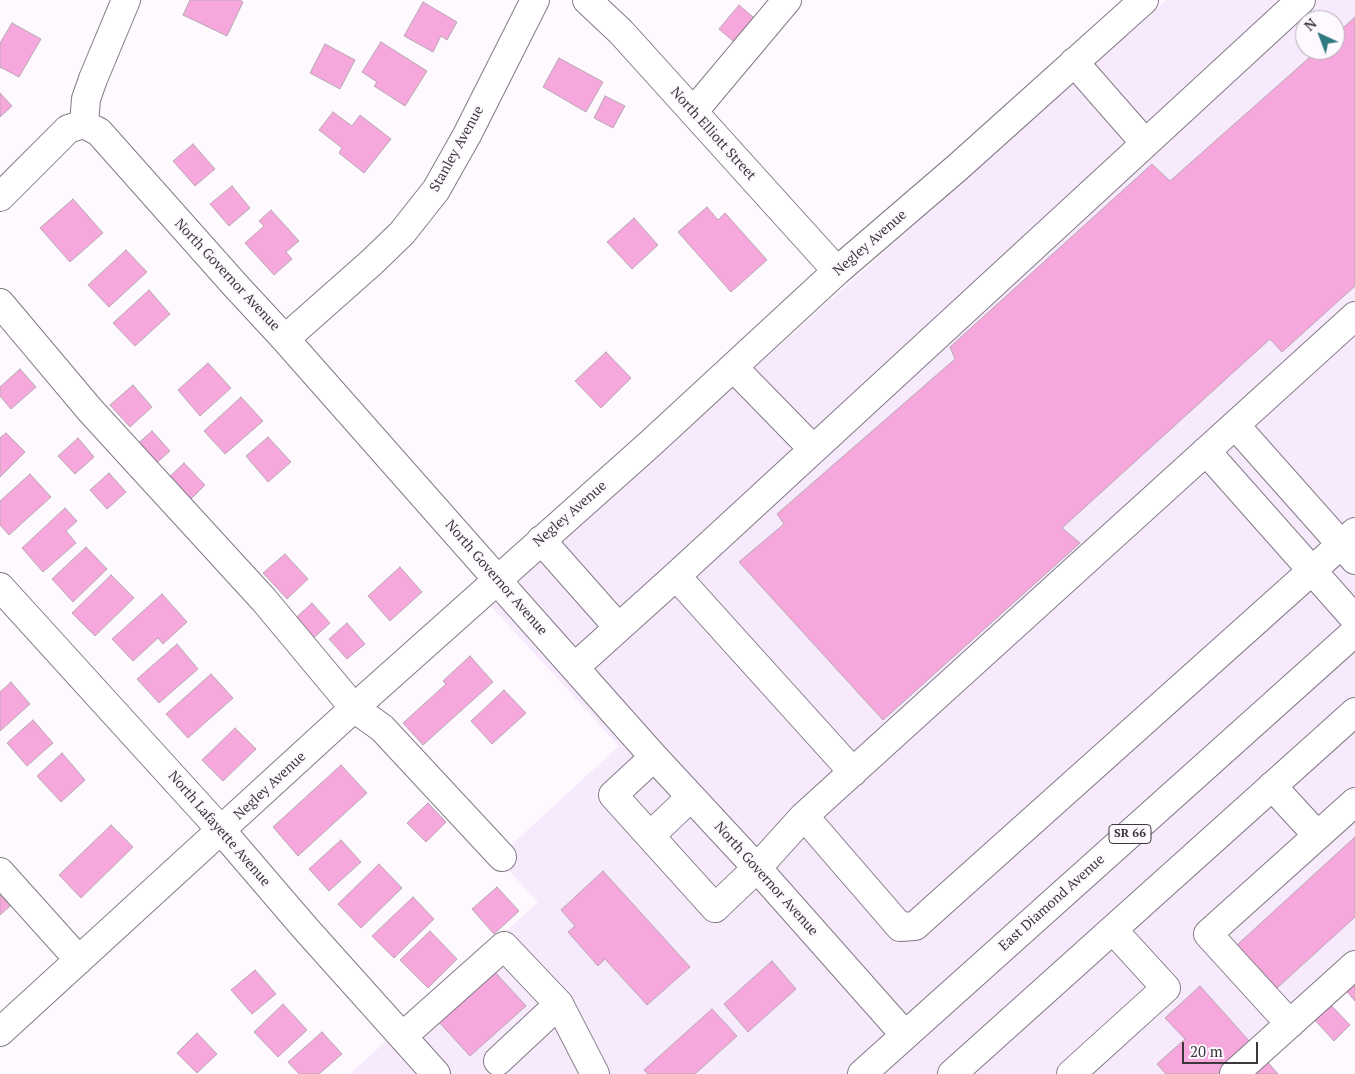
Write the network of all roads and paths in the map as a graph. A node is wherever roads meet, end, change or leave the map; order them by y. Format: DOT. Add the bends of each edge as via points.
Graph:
graph roads {
  1 [pos="126,0"];
  2 [pos="535,0"];
  3 [pos="587,0"];
  4 [pos="787,0"];
  5 [pos="1144,0"];
  6 [pos="1302,0"];
  7 [pos="1074,62"];
  8 [pos="693,112"];
  9 [pos="84,124"];
  10 [pos="1145,143"];
  11 [pos="0,197"];
  12 [pos="837,271"];
  13 [pos="0,304"];
  14 [pos="1355,316"];
  15 [pos="286,339"];
  16 [pos="733,367"];
  17 [pos="1235,425"];
  18 [pos="813,449"];
  19 [pos="1206,451"];
  20 [pos="541,540"];
  21 [pos="1350,546"];
  22 [pos="1312,571"];
  23 [pos="676,576"];
  24 [pos="497,579"];
  25 [pos="0,587"];
  26 [pos="1355,619"];
  27 [pos="618,627"];
  28 [pos="1355,632"];
  29 [pos="575,667"];
  30 [pos="354,708"];
  31 [pos="1355,713"];
  32 [pos="654,757"];
  33 [pos="853,772"];
  34 [pos="1272,786"];
  35 [pos="691,797"];
  36 [pos="1355,802"];
  37 [pos="804,816"];
  38 [pos="221,830"];
  39 [pos="650,836"];
  40 [pos="1317,836"];
  41 [pos="502,857"];
  42 [pos="757,868"];
  43 [pos="0,872"];
  44 [pos="1113,930"];
  45 [pos="79,960"];
  46 [pos="1355,965"];
  47 [pos="559,1004"];
  48 [pos="1290,1024"];
  49 [pos="0,1032"];
  50 [pos="905,1035"];
  51 [pos="403,1036"];
  52 [pos="497,1070"];
  53 [pos="436,1074"];
  54 [pos="595,1074"];
  55 [pos="862,1074"];
  56 [pos="952,1074"];
  57 [pos="1071,1074"];
  58 [pos="1234,1074"];
  1 -- 9 [label="street" via="86,99"];
  2 -- 15 [label="street, Stanley Avenue" via="436,190 402,233"];
  3 -- 8 [label="street, North Elliott Street" via="621,32"];
  4 -- 8 [label="street"];
  5 -- 7 [label="street, Negley Avenue"];
  6 -- 10 [label="street"];
  7 -- 10 [label="street"];
  7 -- 12 [label="street, Negley Avenue"];
  8 -- 12 [label="street, North Elliott Street"];
  9 -- 11 [label="street" via="68,129"];
  9 -- 15 [label="street, North Governor Avenue" via="99,132"];
  10 -- 18 [label="street"];
  12 -- 16 [label="street, Negley Avenue"];
  13 -- 30 [label="street" via="90,410 264,600"];
  14 -- 17 [label="street"];
  15 -- 24 [label="street, North Governor Avenue"];
  16 -- 18 [label="street"];
  16 -- 20 [label="street, Negley Avenue"];
  17 -- 19 [label="street"];
  17 -- 21 [label="street"];
  18 -- 23 [label="street"];
  19 -- 22 [label="street"];
  19 -- 33 [label="street"];
  20 -- 24 [label="street, Negley Avenue"];
  20 -- 27 [label="street"];
  21 -- 22 [label="street"];
  22 -- 26 [label="street"];
  22 -- 37 [label="street" via="915,926 900,927"];
  23 -- 27 [label="street"];
  23 -- 33 [label="street"];
  24 -- 29 [label="street, North Governor Avenue"];
  24 -- 30 [label="street, Negley Avenue"];
  25 -- 38 [label="street, North Lafayette Avenue"];
  27 -- 29 [label="street"];
  28 -- 50 [label="street, East Diamond Avenue / SR 66"];
  29 -- 32 [label="street, North Governor Avenue"];
  30 -- 38 [label="street, Negley Avenue"];
  30 -- 41 [label="street" via="382,728"];
  31 -- 34 [label="street"];
  32 -- 35 [label="street, North Governor Avenue"];
  32 -- 39 [label="street" via="613,795"];
  33 -- 37 [label="street"];
  34 -- 40 [label="street"];
  34 -- 44 [label="street"];
  35 -- 39 [label="street"];
  35 -- 42 [label="street, North Governor Avenue"];
  36 -- 40 [label="street"];
  37 -- 42 [label="street"];
  38 -- 45 [label="street, Negley Avenue"];
  38 -- 51 [label="street, North Lafayette Avenue"];
  39 -- 42 [label="street" via="716,908"];
  40 -- 48 [label="street" via="1208,934"];
  42 -- 50 [label="street, North Governor Avenue"];
  43 -- 45 [label="street"];
  44 -- 56 [label="street"];
  44 -- 57 [label="street" via="1166,988"];
  45 -- 49 [label="street, Negley Avenue"];
  46 -- 48 [label="street"];
  47 -- 51 [label="street" via="504,946"];
  47 -- 52 [label="street"];
  47 -- 54 [label="street"];
  48 -- 58 [label="street"];
  50 -- 55 [label="street, East Diamond Avenue / SR 66"];
  51 -- 53 [label="street, North Lafayette Avenue"];
}
